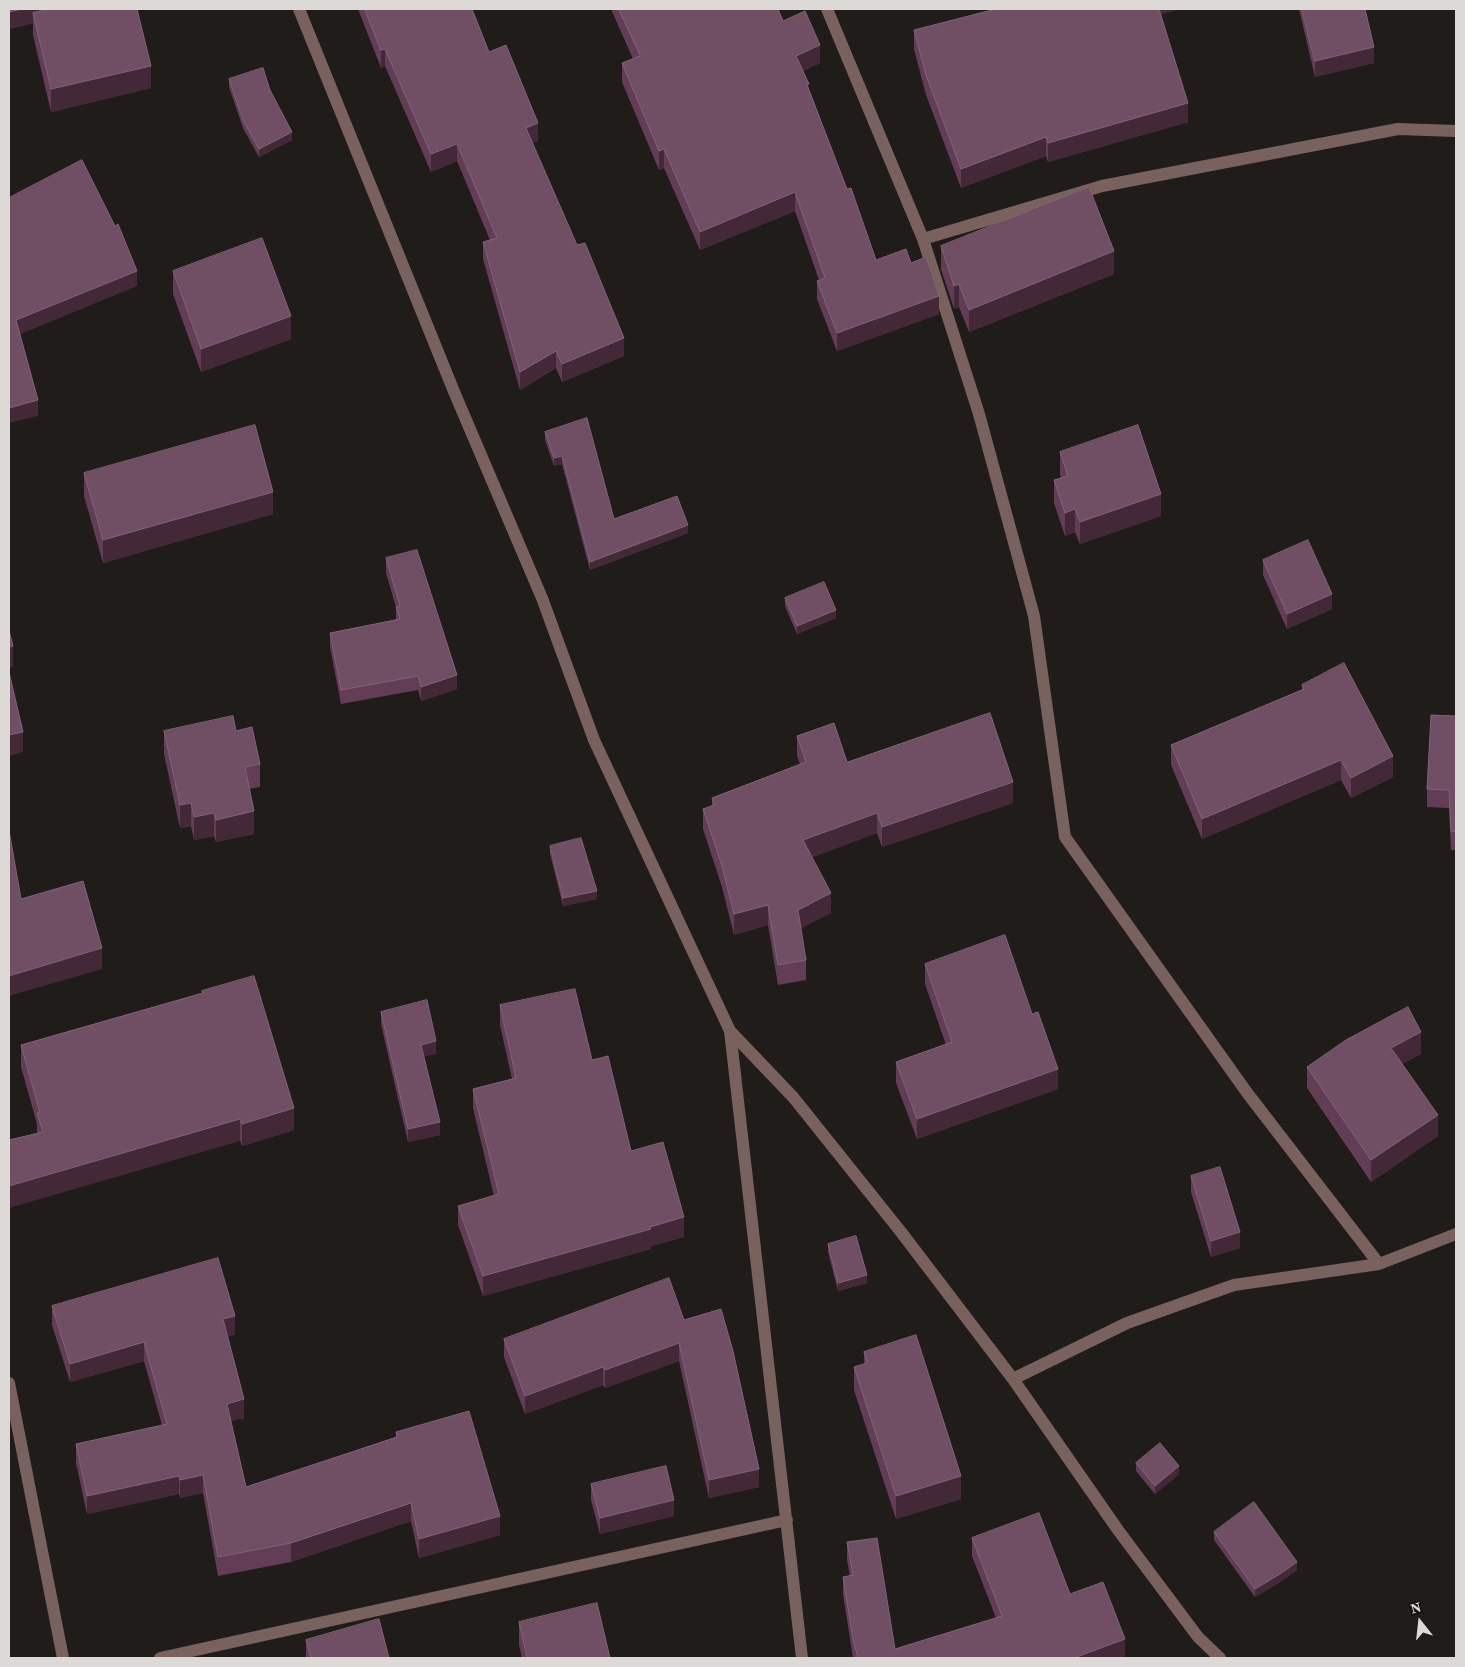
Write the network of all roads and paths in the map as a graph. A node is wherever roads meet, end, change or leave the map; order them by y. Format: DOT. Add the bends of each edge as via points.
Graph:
graph roads {
  1 [pos="299,9"];
  2 [pos="827,9"];
  3 [pos="1456,131"];
  4 [pos="923,239"];
  5 [pos="730,1031"];
  6 [pos="1456,1234"];
  7 [pos="1379,1264"];
  8 [pos="1013,1379"];
  9 [pos="9,1382"];
  10 [pos="787,1520"];
  11 [pos="63,1658"];
  12 [pos="160,1658"];
  13 [pos="802,1658"];
  14 [pos="1220,1658"];
  1 -- 5 [label="street" via="455,394 542,598 594,740"];
  2 -- 4 [label="street"];
  3 -- 4 [label="street" via="1398,129 1102,186"];
  4 -- 7 [label="street" via="979,414 1034,616 1065,837 1248,1094"];
  5 -- 8 [label="street" via="793,1097"];
  5 -- 10 [label="street"];
  6 -- 7 [label="street"];
  7 -- 8 [label="street" via="1234,1285 1127,1323"];
  8 -- 14 [label="street" via="1118,1530 1198,1637"];
  9 -- 11 [label="street"];
  10 -- 12 [label="street"];
  10 -- 13 [label="street"];
}
